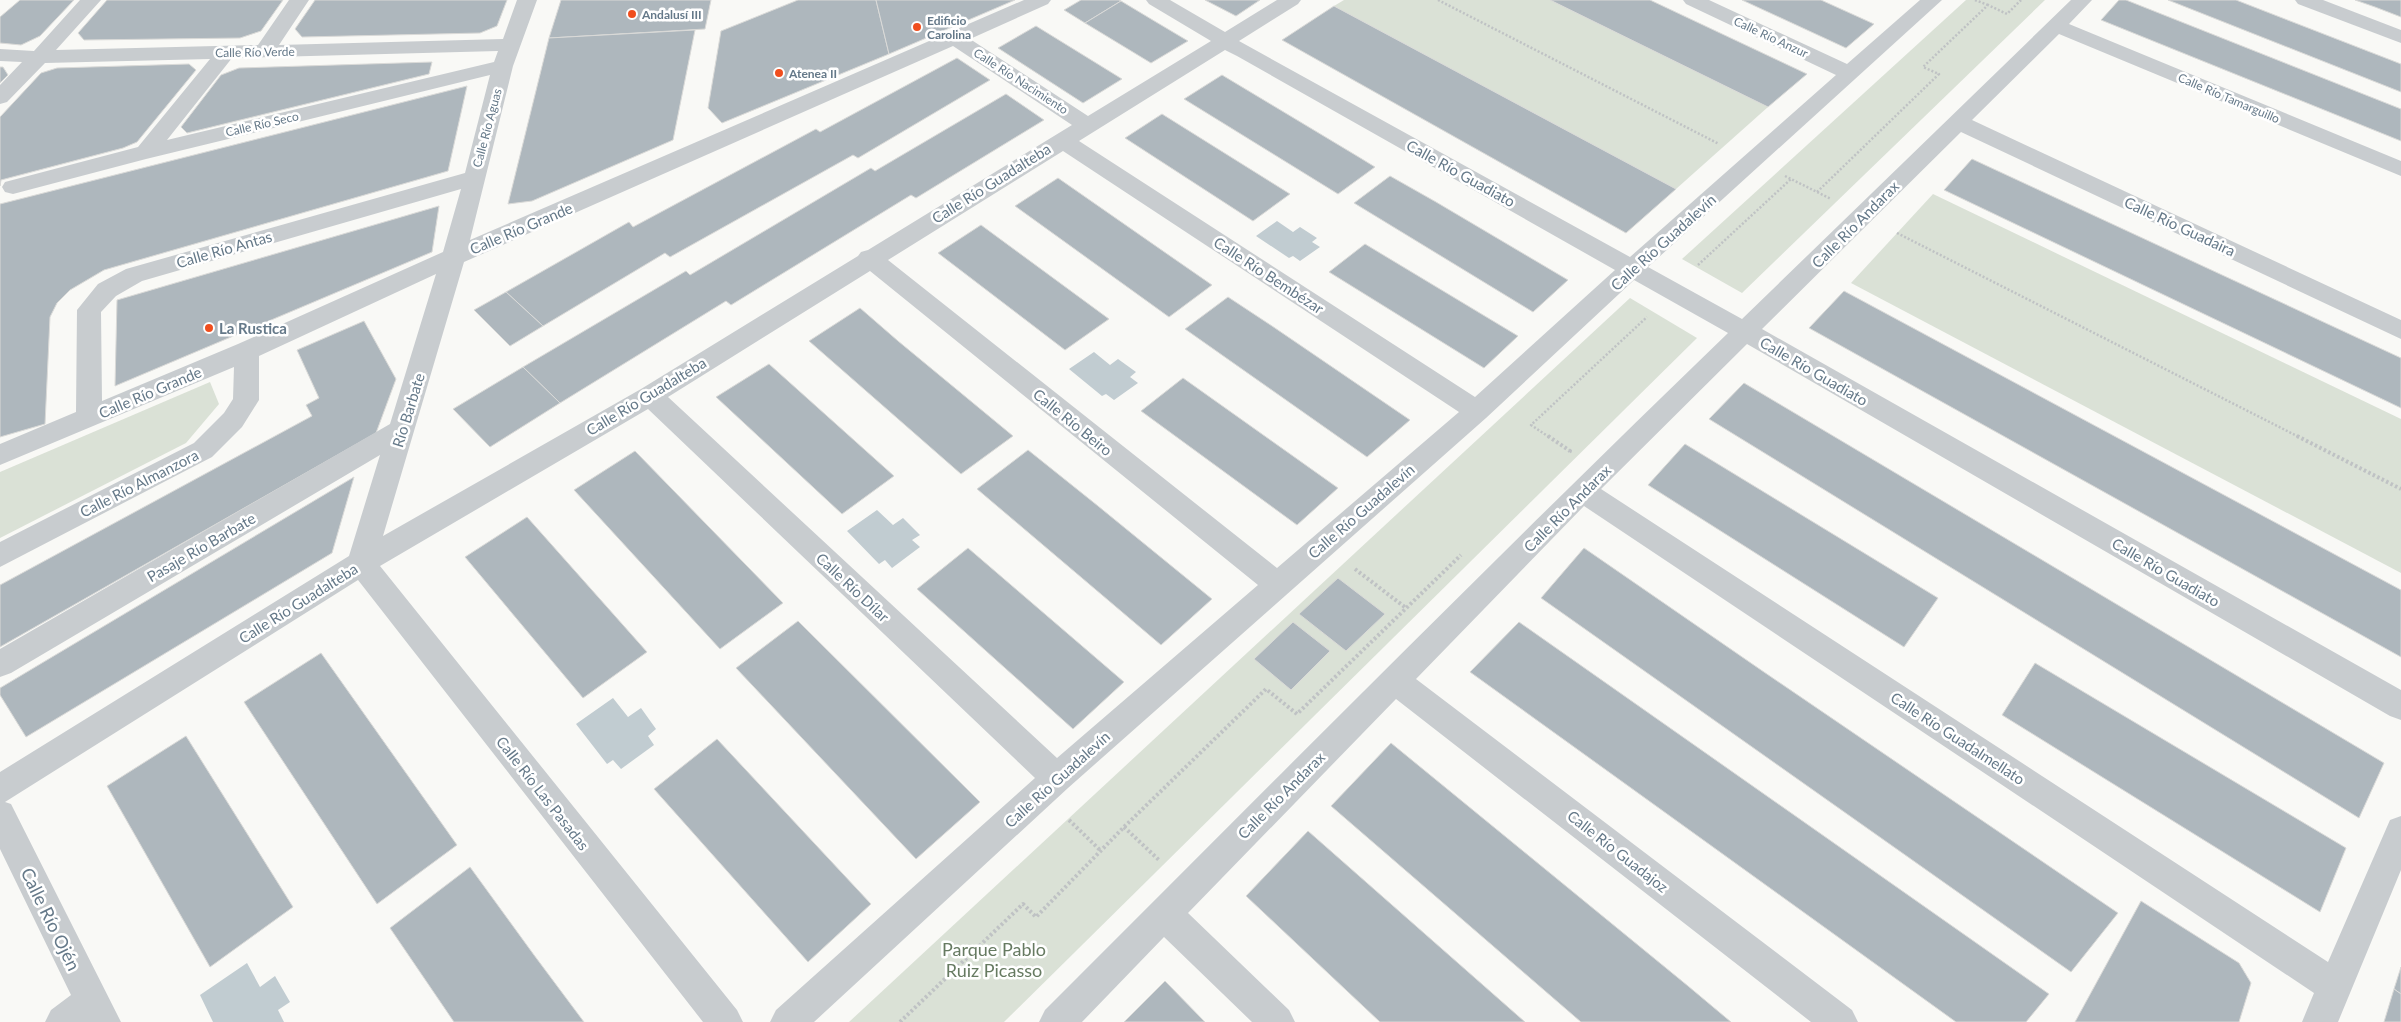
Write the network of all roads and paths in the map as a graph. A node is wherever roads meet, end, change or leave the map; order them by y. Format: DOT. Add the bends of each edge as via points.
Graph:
graph roads {
  1 [pos="91,0"];
  2 [pos="299,0"];
  3 [pos="527,0"];
  4 [pos="1041,0"];
  5 [pos="1156,0"];
  6 [pos="1291,0"];
  7 [pos="1438,0"];
  8 [pos="1693,0"];
  9 [pos="1932,0"];
  10 [pos="1975,0"];
  11 [pos="2021,0"];
  12 [pos="2082,0"];
  13 [pos="2305,0"];
  14 [pos="1988,5"];
  15 [pos="2057,26"];
  16 [pos="2401,36"];
  17 [pos="955,38"];
  18 [pos="1224,41"];
  19 [pos="510,45"];
  20 [pos="226,52"];
  21 [pos="264,52"];
  22 [pos="0,55"];
  23 [pos="39,57"];
  24 [pos="503,66"];
  25 [pos="1849,73"];
  26 [pos="0,97"];
  27 [pos="1958,122"];
  28 [pos="1087,125"];
  29 [pos="1062,140"];
  30 [pos="1724,146"];
  31 [pos="146,152"];
  32 [pos="2401,169"];
  33 [pos="1778,172"];
  34 [pos="474,178"];
  35 [pos="1791,179"];
  36 [pos="13,186"];
  37 [pos="1818,192"];
  38 [pos="1836,202"];
  39 [pos="1897,233"];
  40 [pos="454,257"];
  41 [pos="869,258"];
  42 [pos="1695,267"];
  43 [pos="1631,269"];
  44 [pos="1653,311"];
  45 [pos="2401,330"];
  46 [pos="1746,332"];
  47 [pos="247,351"];
  48 [pos="650,396"];
  49 [pos="1477,411"];
  50 [pos="89,417"];
  51 [pos="403,429"];
  52 [pos="0,455"];
  53 [pos="1562,458"];
  54 [pos="2401,489"];
  55 [pos="1582,491"];
  56 [pos="1463,553"];
  57 [pos="0,555"];
  58 [pos="361,563"];
  59 [pos="1354,568"];
  60 [pos="1278,585"];
  61 [pos="1406,608"];
  62 [pos="0,664"];
  63 [pos="1396,681"];
  64 [pos="2401,706"];
  65 [pos="1057,778"];
  66 [pos="0,789"];
  67 [pos="0,815"];
  68 [pos="1068,820"];
  69 [pos="1124,827"];
  70 [pos="2401,831"];
  71 [pos="1100,851"];
  72 [pos="1164,864"];
  73 [pos="1163,913"];
  74 [pos="2334,986"];
  75 [pos="97,1012"];
  76 [pos="63,1022"];
  77 [pos="724,1022"];
  78 [pos="788,1022"];
  79 [pos="900,1022"];
  80 [pos="1057,1022"];
  81 [pos="1277,1022"];
  82 [pos="1840,1022"];
  83 [pos="2320,1022"];
  1 -- 23 [label="street"];
  2 -- 21 [label="street"];
  3 -- 19 [label="street, Calle Río Aguas"];
  4 -- 17 [label="street, Calle Río Grande"];
  5 -- 18 [label="street, Calle Río Guadiato"];
  6 -- 18 [label="street, Calle Río Guadalteba"];
  7 -- 30 [label="path"];
  8 -- 25 [label="street, Calle Río Anzur"];
  9 -- 25 [label="street, Calle Río Guadalevín"];
  10 -- 14 [label="path"];
  11 -- 14 [label="path" via="2008,14"];
  12 -- 15 [label="street, Calle Río Andarax"];
  13 -- 16 [label="street"];
  14 -- 37 [label="path" via="1923,66 1939,74"];
  15 -- 27 [label="street, Calle Río Andarax"];
  15 -- 32 [label="street, Calle Río Tamarguillo"];
  17 -- 28 [label="street, Calle Río Nacimiento"];
  17 -- 40 [label="street, Calle Río Grande"];
  18 -- 28 [label="street, Calle Río Guadalteba"];
  18 -- 43 [label="street, Calle Río Guadiato"];
  19 -- 21 [label="street, Calle Río Verde"];
  19 -- 24 [label="street, Calle Río Aguas"];
  20 -- 21 [label="street, Calle Río Verde"];
  20 -- 23 [label="street, Calle Río Verde"];
  20 -- 31 [label="street"];
  22 -- 23 [label="street, Calle Río Verde"];
  23 -- 26 [label="street"];
  24 -- 31 [label="street, Calle Río Seco"];
  24 -- 34 [label="street, Calle Río Aguas"];
  25 -- 43 [label="street, Calle Río Guadalevín"];
  27 -- 45 [label="street, Calle Río Guadaira"];
  27 -- 46 [label="street, Calle Río Andarax"];
  28 -- 29 [label="street, Calle Río Guadalteba"];
  29 -- 41 [label="street, Calle Río Guadalteba"];
  29 -- 49 [label="street, Calle Río Bembézar"];
  31 -- 36 [label="street, Calle Río Seco"];
  33 -- 35 [label="path"];
  34 -- 40 [label="street, Calle Río Aguas"];
  34 -- 50 [label="street, Calle Río Antas" via="134,275 107,290 89,310"];
  35 -- 37 [label="path"];
  35 -- 42 [label="path"];
  37 -- 38 [label="path"];
  39 -- 54 [label="path"];
  40 -- 47 [label="street, Calle Río Grande"];
  40 -- 51 [label="street, Río Barbate"];
  41 -- 48 [label="street, Calle Río Guadalteba"];
  41 -- 60 [label="street, Calle Río Beiro"];
  43 -- 46 [label="street, Calle Río Guadiato"];
  43 -- 49 [label="street, Calle Río Guadalevín"];
  44 -- 53 [label="path" via="1531,425 1570,451"];
  46 -- 55 [label="street, Calle Río Andarax"];
  46 -- 64 [label="street, Calle Río Guadiato"];
  47 -- 50 [label="street, Calle Río Grande"];
  47 -- 57 [label="street, Calle Río Almanzora" via="246,400 233,420 203,450"];
  48 -- 58 [label="street, Calle Río Guadalteba"];
  48 -- 65 [label="street, Calle Río Dílar"];
  49 -- 60 [label="street, Calle Río Guadalevín"];
  50 -- 52 [label="street, Calle Río Grande"];
  51 -- 58 [label="street, Río Barbate"];
  51 -- 62 [label="street, Pasaje Río Barbate"];
  55 -- 63 [label="street, Calle Río Andarax"];
  55 -- 74 [label="street, Calle Río Guadalmellato"];
  56 -- 61 [label="path"];
  58 -- 66 [label="street, Calle Río Guadalteba"];
  58 -- 77 [label="street, Calle Río Las Pasadas"];
  59 -- 61 [label="path"];
  60 -- 65 [label="street, Calle Río Guadalevín"];
  61 -- 69 [label="path" via="1297,714 1266,689"];
  63 -- 73 [label="street, Calle Río Andarax"];
  63 -- 82 [label="street, Calle Río Guadajoz"];
  65 -- 78 [label="street, Calle Río Guadalevín"];
  67 -- 75 [label="street, Calle Río Ojén"];
  68 -- 71 [label="path"];
  69 -- 71 [label="path"];
  69 -- 72 [label="path"];
  70 -- 74 [label="street"];
  71 -- 79 [label="path" via="1036,917 1022,904"];
  73 -- 80 [label="street, Calle Río Andarax"];
  73 -- 81 [label="street"];
  74 -- 83 [label="street"];
  75 -- 76 [label="street"];
}
